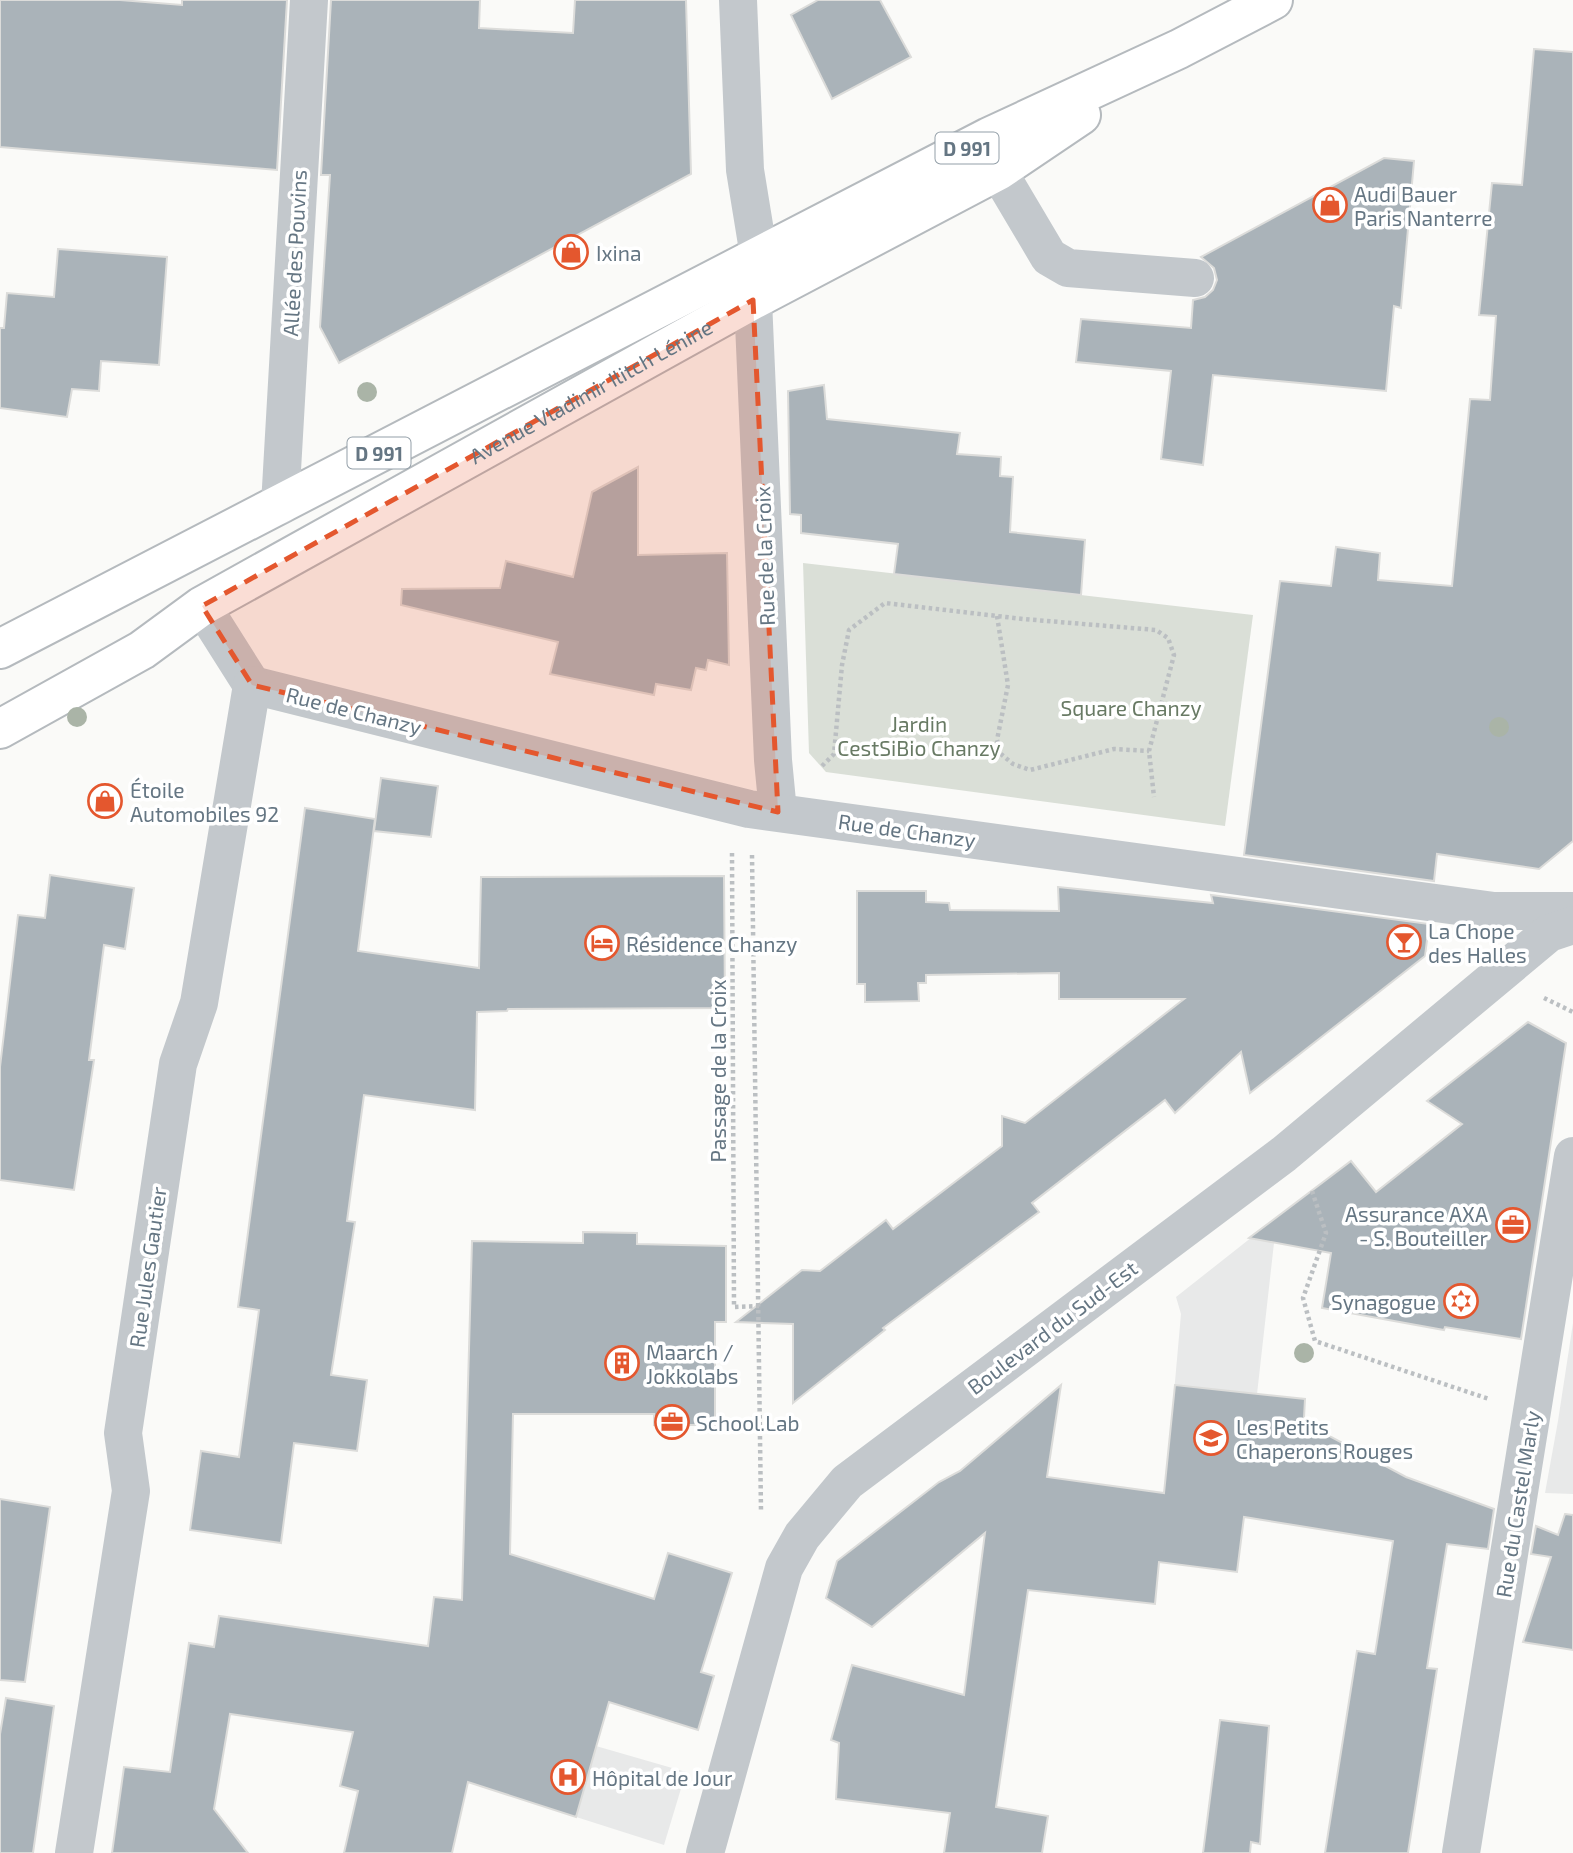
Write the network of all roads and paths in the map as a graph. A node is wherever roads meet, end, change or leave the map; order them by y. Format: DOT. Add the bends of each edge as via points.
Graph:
graph roads {
  1 [pos="309,0"];
  2 [pos="738,0"];
  3 [pos="1273,0"];
  4 [pos="1179,49"];
  5 [pos="998,171"];
  6 [pos="759,256"];
  7 [pos="1195,278"];
  8 [pos="753,300"];
  9 [pos="280,505"];
  10 [pos="202,606"];
  11 [pos="997,616"];
  12 [pos="0,649"];
  13 [pos="252,685"];
  14 [pos="0,699"];
  15 [pos="0,729"];
  16 [pos="1149,751"];
  17 [pos="1154,797"];
  18 [pos="763,810"];
  19 [pos="1573,911"];
  20 [pos="1573,925"];
  21 [pos="1284,1154"];
  22 [pos="1573,1156"];
  23 [pos="759,1306"];
  24 [pos="1532,1413"];
  25 [pos="782,1575"];
  26 [pos="74,1853"];
  27 [pos="705,1853"];
  28 [pos="1461,1853"];
  1 -- 9 [label="street, Allée des Pouvins"];
  2 -- 6 [label="street" via="746,170"];
  3 -- 4 [label="main road, Avenue Vladimir Ilitch Lénine / D 991"];
  4 -- 5 [label="main road, Avenue Vladimir Ilitch Lénine / D 991"];
  4 -- 6 [label="main road, Avenue Vladimir Ilitch Lénine / D 991" via="989,137"];
  5 -- 7 [label="street" via="1056,263 1068,268"];
  5 -- 8 [label="main road, Avenue Vladimir Ilitch Lénine / D 991"];
  6 -- 9 [label="main road, Avenue Vladimir Ilitch Lénine / D 991"];
  8 -- 10 [label="main road, Avenue Vladimir Ilitch Lénine / D 991"];
  8 -- 18 [label="street, Rue de la Croix" via="773,760"];
  9 -- 12 [label="main road, Avenue Vladimir Ilitch Lénine / D 991"];
  10 -- 13 [label="street"];
  10 -- 14 [label="main road"];
  10 -- 15 [label="main road, Avenue Vladimir Ilitch Lénine / D 991" via="142,650"];
  11 -- 16 [label="path" via="1156,630 1168,638 1174,655"];
  11 -- 16 [label="path" via="1008,685 998,740 1001,754 1030,770 1114,749"];
  11 -- 18 [label="path" via="885,603 849,630 834,754"];
  13 -- 18 [label="street, Rue de Chanzy"];
  13 -- 26 [label="street, Rue Jules Gautier" via="199,1003 176,1077 123,1433 131,1491"];
  16 -- 17 [label="path"];
  18 -- 19 [label="street, Rue de Chanzy" via="1494,911"];
  18 -- 23 [label="path, Passage de la Croix" via="752,848"];
  18 -- 23 [label="path, Passage de la Croix" via="732,835 734,1307"];
  20 -- 21 [label="street, Boulevard du Sud-Est" via="1549,933 1494,976"];
  21 -- 24 [label="path" via="1316,1196 1326,1233 1303,1298 1315,1341"];
  21 -- 25 [label="street, Boulevard du Sud-Est" via="847,1482 802,1536"];
  22 -- 24 [label="street, Rue du Castel Marly"];
  23 -- 25 [label="path, Passage de la Croix" via="762,1557"];
  24 -- 28 [label="street, Rue du Castel Marly"];
  25 -- 27 [label="street, Boulevard du Sud-Est"];
}
